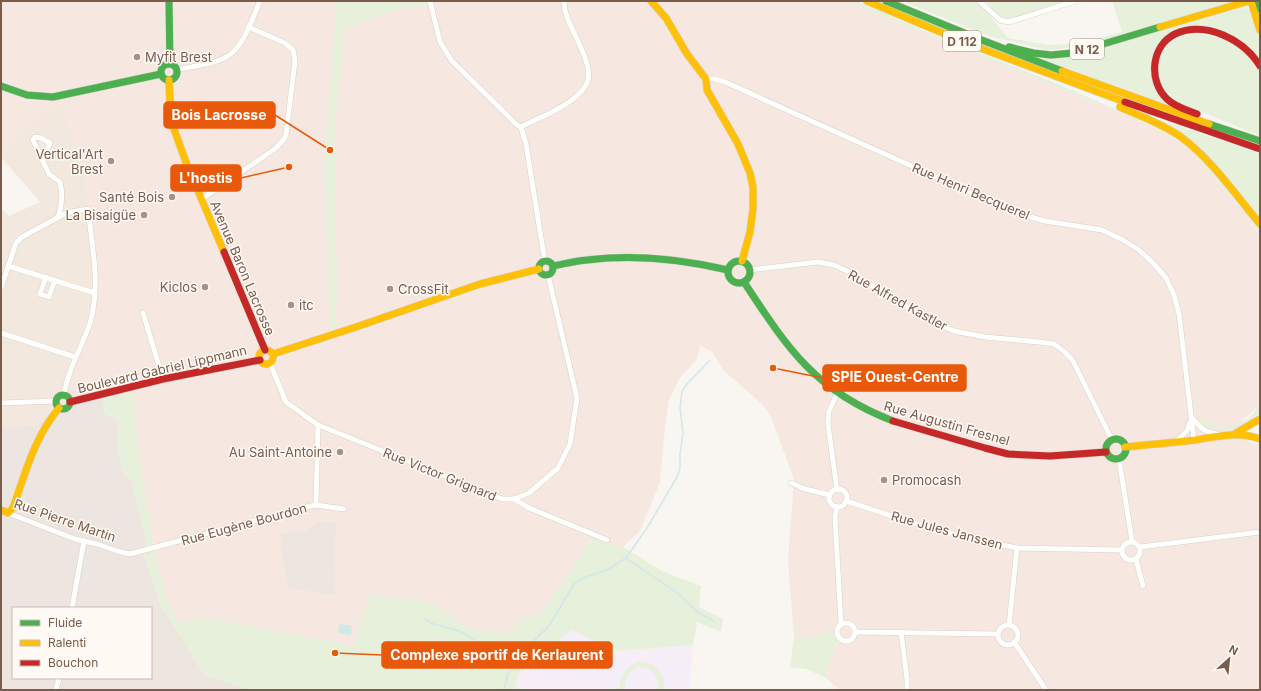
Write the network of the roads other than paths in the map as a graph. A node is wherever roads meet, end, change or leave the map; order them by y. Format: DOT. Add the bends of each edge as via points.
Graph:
graph roads {
  1 [pos="169,1"];
  2 [pos="260,1"];
  3 [pos="430,1"];
  4 [pos="564,1"];
  5 [pos="651,1"];
  6 [pos="867,1"];
  7 [pos="886,1"];
  8 [pos="979,1"];
  9 [pos="1075,1"];
  10 [pos="1250,1"];
  11 [pos="1259,5"];
  12 [pos="924,18"];
  13 [pos="248,27"];
  14 [pos="1260,30"];
  15 [pos="170,64"];
  16 [pos="1260,66"];
  17 [pos="1049,67"];
  18 [pos="176,70"];
  19 [pos="161,74"];
  20 [pos="1057,78"];
  21 [pos="706,79"];
  22 [pos="169,80"];
  23 [pos="1,86"];
  24 [pos="521,127"];
  25 [pos="1245,136"];
  26 [pos="1260,141"];
  27 [pos="1260,149"];
  28 [pos="43,160"];
  29 [pos="202,199"];
  30 [pos="58,217"];
  31 [pos="1260,224"];
  32 [pos="545,262"];
  33 [pos="742,262"];
  34 [pos="8,266"];
  35 [pos="553,266"];
  36 [pos="539,269"];
  37 [pos="728,270"];
  38 [pos="750,270"];
  39 [pos="548,275"];
  40 [pos="46,277"];
  41 [pos="54,280"];
  42 [pos="744,282"];
  43 [pos="1,288"];
  44 [pos="95,293"];
  45 [pos="143,313"];
  46 [pos="1,332"];
  47 [pos="265,350"];
  48 [pos="273,354"];
  49 [pos="75,357"];
  50 [pos="260,360"];
  51 [pos="270,363"];
  52 [pos="163,379"];
  53 [pos="837,394"];
  54 [pos="64,395"];
  55 [pos="70,402"];
  56 [pos="1,403"];
  57 [pos="57,405"];
  58 [pos="1191,417"];
  59 [pos="1260,419"];
  60 [pos="318,425"];
  61 [pos="1199,426"];
  62 [pos="1236,433"];
  63 [pos="1225,435"];
  64 [pos="1260,439"];
  65 [pos="1113,440"];
  66 [pos="1196,440"];
  67 [pos="1175,442"];
  68 [pos="1126,447"];
  69 [pos="1106,452"];
  70 [pos="1119,459"];
  71 [pos="791,483"];
  72 [pos="837,490"];
  73 [pos="830,495"];
  74 [pos="514,499"];
  75 [pos="846,501"];
  76 [pos="316,505"];
  77 [pos="837,507"];
  78 [pos="344,508"];
  79 [pos="1,510"];
  80 [pos="8,513"];
  81 [pos="1260,532"];
  82 [pos="607,540"];
  83 [pos="84,541"];
  84 [pos="1132,541"];
  85 [pos="1140,547"];
  86 [pos="1017,548"];
  87 [pos="145,550"];
  88 [pos="1122,550"];
  89 [pos="1136,559"];
  90 [pos="1143,586"];
  91 [pos="72,607"];
  92 [pos="842,623"];
  93 [pos="1009,625"];
  94 [pos="855,632"];
  95 [pos="901,632"];
  96 [pos="998,634"];
  97 [pos="1014,642"];
  98 [pos="59,679"];
  99 [pos="56,690"];
  100 [pos="907,690"];
  101 [pos="1046,690"];
  1 -- 15 [label="main road"];
  2 -- 13 [label="street"];
  3 -- 24 [label="street" via="440,42 452,61"];
  4 -- 24 [label="street" via="565,14 587,64 588,80 579,95 565,105"];
  5 -- 21 [label="main road" via="666,18 687,54"];
  6 -- 20 [label="main road, D 112"];
  7 -- 12 [label="main road, D 112"];
  8 -- 9 [label="street" via="1000,20 1010,22"];
  10 -- 11 [label="street"];
  10 -- 12 [label="main road, N 12" via="1073,53 1052,55 1006,46"];
  10 -- 14 [label="main road"];
  12 -- 17 [label="main road, D 112"];
  13 -- 18 [label="street" via="239,45 226,57"];
  13 -- 29 [label="street" via="285,43 293,50 286,135 276,148"];
  15 -- 18 [label="main road"];
  15 -- 19 [label="main road" via="164,66"];
  16 -- 25 [label="main road" via="1246,48 1236,41 1198,30 1186,30 1168,38 1161,46 1154,63 1156,83 1160,92 1171,102"];
  17 -- 25 [label="main road, N 12"];
  18 -- 22 [label="main road" via="174,78"];
  19 -- 22 [label="main road"];
  19 -- 23 [label="main road" via="53,97 28,95"];
  20 -- 27 [label="main road"];
  20 -- 31 [label="main road" via="1180,136 1204,157"];
  21 -- 33 [label="main road" via="707,90 749,168 753,185 753,215"];
  21 -- 58 [label="street, Rue Henri Becquerel" via="725,82 1016,213 1045,221 1102,230 1139,250 1166,278 1174,295 1182,335"];
  22 -- 29 [label="main road, Avenue Baron Lacrosse" via="174,130"];
  24 -- 32 [label="street"];
  25 -- 26 [label="main road, N 12"];
  28 -- 30 [label="street" via="49,174 60,182"];
  29 -- 47 [label="main road, Avenue Baron Lacrosse"];
  30 -- 34 [label="street" via="22,237 16,244"];
  30 -- 44 [label="street" via="66,213 88,210 95,264"];
  32 -- 35 [label="main road"];
  32 -- 36 [label="main road" via="541,263"];
  33 -- 37 [label="main road" via="733,262"];
  33 -- 38 [label="main road"];
  34 -- 40 [label="street"];
  34 -- 43 [label="street"];
  35 -- 37 [label="main road" via="592,259 638,257 682,259"];
  35 -- 39 [label="main road" via="553,271"];
  36 -- 39 [label="main road" via="541,273"];
  36 -- 48 [label="main road" via="480,284"];
  37 -- 42 [label="main road" via="729,277 734,282"];
  38 -- 42 [label="main road" via="749,277"];
  38 -- 65 [label="street, Rue Alfred Kastler" via="818,262 834,265 930,321 954,331 1054,344 1073,361"];
  39 -- 74 [label="street, Rue Victor Grignard" via="577,398 570,444 558,468 529,492"];
  40 -- 41 [label="street"];
  40 -- 41 [label="street" via="40,294 49,297"];
  41 -- 44 [label="street"];
  42 -- 53 [label="main road, Rue Augustin Fresnel" via="792,353"];
  44 -- 49 [label="street" via="90,323"];
  45 -- 52 [label="street"];
  46 -- 49 [label="street"];
  47 -- 48 [label="main road"];
  47 -- 50 [label="main road" via="260,354"];
  48 -- 51 [label="main road"];
  49 -- 54 [label="street"];
  50 -- 51 [label="main road" via="263,364"];
  50 -- 52 [label="main road, Boulevard Gabriel Lippmann"];
  51 -- 60 [label="street, Rue Victor Grignard" via="286,402"];
  52 -- 55 [label="main road, Boulevard Gabriel Lippmann"];
  53 -- 69 [label="main road, Rue Augustin Fresnel" via="889,420 998,452 1051,457"];
  53 -- 72 [label="street" via="829,411 828,424"];
  54 -- 55 [label="main road"];
  54 -- 57 [label="main road" via="58,397"];
  55 -- 57 [label="main road" via="68,408 63,410"];
  56 -- 57 [label="street"];
  57 -- 80 [label="main road" via="46,424"];
  58 -- 61 [label="street"];
  58 -- 66 [label="street, Rue Henri Becquerel"];
  58 -- 67 [label="street" via="1186,431"];
  59 -- 62 [label="main road"];
  60 -- 74 [label="street, Rue Victor Grignard" via="502,499"];
  60 -- 76 [label="street"];
  61 -- 63 [label="street" via="1210,434"];
  61 -- 66 [label="street"];
  62 -- 63 [label="main road"];
  62 -- 64 [label="main road"];
  63 -- 66 [label="main road"];
  65 -- 68 [label="main road" via="1121,441"];
  65 -- 69 [label="main road" via="1106,446"];
  66 -- 67 [label="main road"];
  67 -- 68 [label="main road"];
  68 -- 70 [label="main road"];
  69 -- 70 [label="main road" via="1111,458"];
  70 -- 84 [label="street"];
  71 -- 73 [label="street"];
  72 -- 73 [label="street"];
  72 -- 75 [label="street" via="846,494"];
  73 -- 77 [label="street" via="830,501"];
  74 -- 82 [label="street" via="529,508"];
  75 -- 77 [label="street"];
  75 -- 86 [label="street, Rue Jules Janssen" via="972,540"];
  76 -- 78 [label="street, Rue Eugène Bourdon"];
  76 -- 87 [label="street, Rue Eugène Bourdon"];
  77 -- 92 [label="street" via="835,517"];
  79 -- 80 [label="main road, Rue Pierre Martin"];
  80 -- 83 [label="street, Rue Pierre Martin"];
  81 -- 85 [label="street"];
  83 -- 87 [label="street, Rue Pierre Martin" via="130,554"];
  83 -- 91 [label="street"];
  84 -- 85 [label="street"];
  84 -- 88 [label="street" via="1126,543"];
  85 -- 89 [label="street"];
  86 -- 88 [label="street, Rue Jules Janssen"];
  86 -- 93 [label="street"];
  88 -- 89 [label="street" via="1126,559"];
  89 -- 90 [label="street"];
  92 -- 94 [label="street" via="850,624"];
  92 -- 94 [label="street" via="836,633 838,638 851,640"];
  93 -- 96 [label="street" via="1002,627"];
  93 -- 97 [label="street" via="1017,632"];
  94 -- 95 [label="street"];
  95 -- 96 [label="street"];
  95 -- 100 [label="street"];
  96 -- 97 [label="street" via="1003,644"];
  97 -- 101 [label="street"];
  98 -- 99 [label="street"];
}
